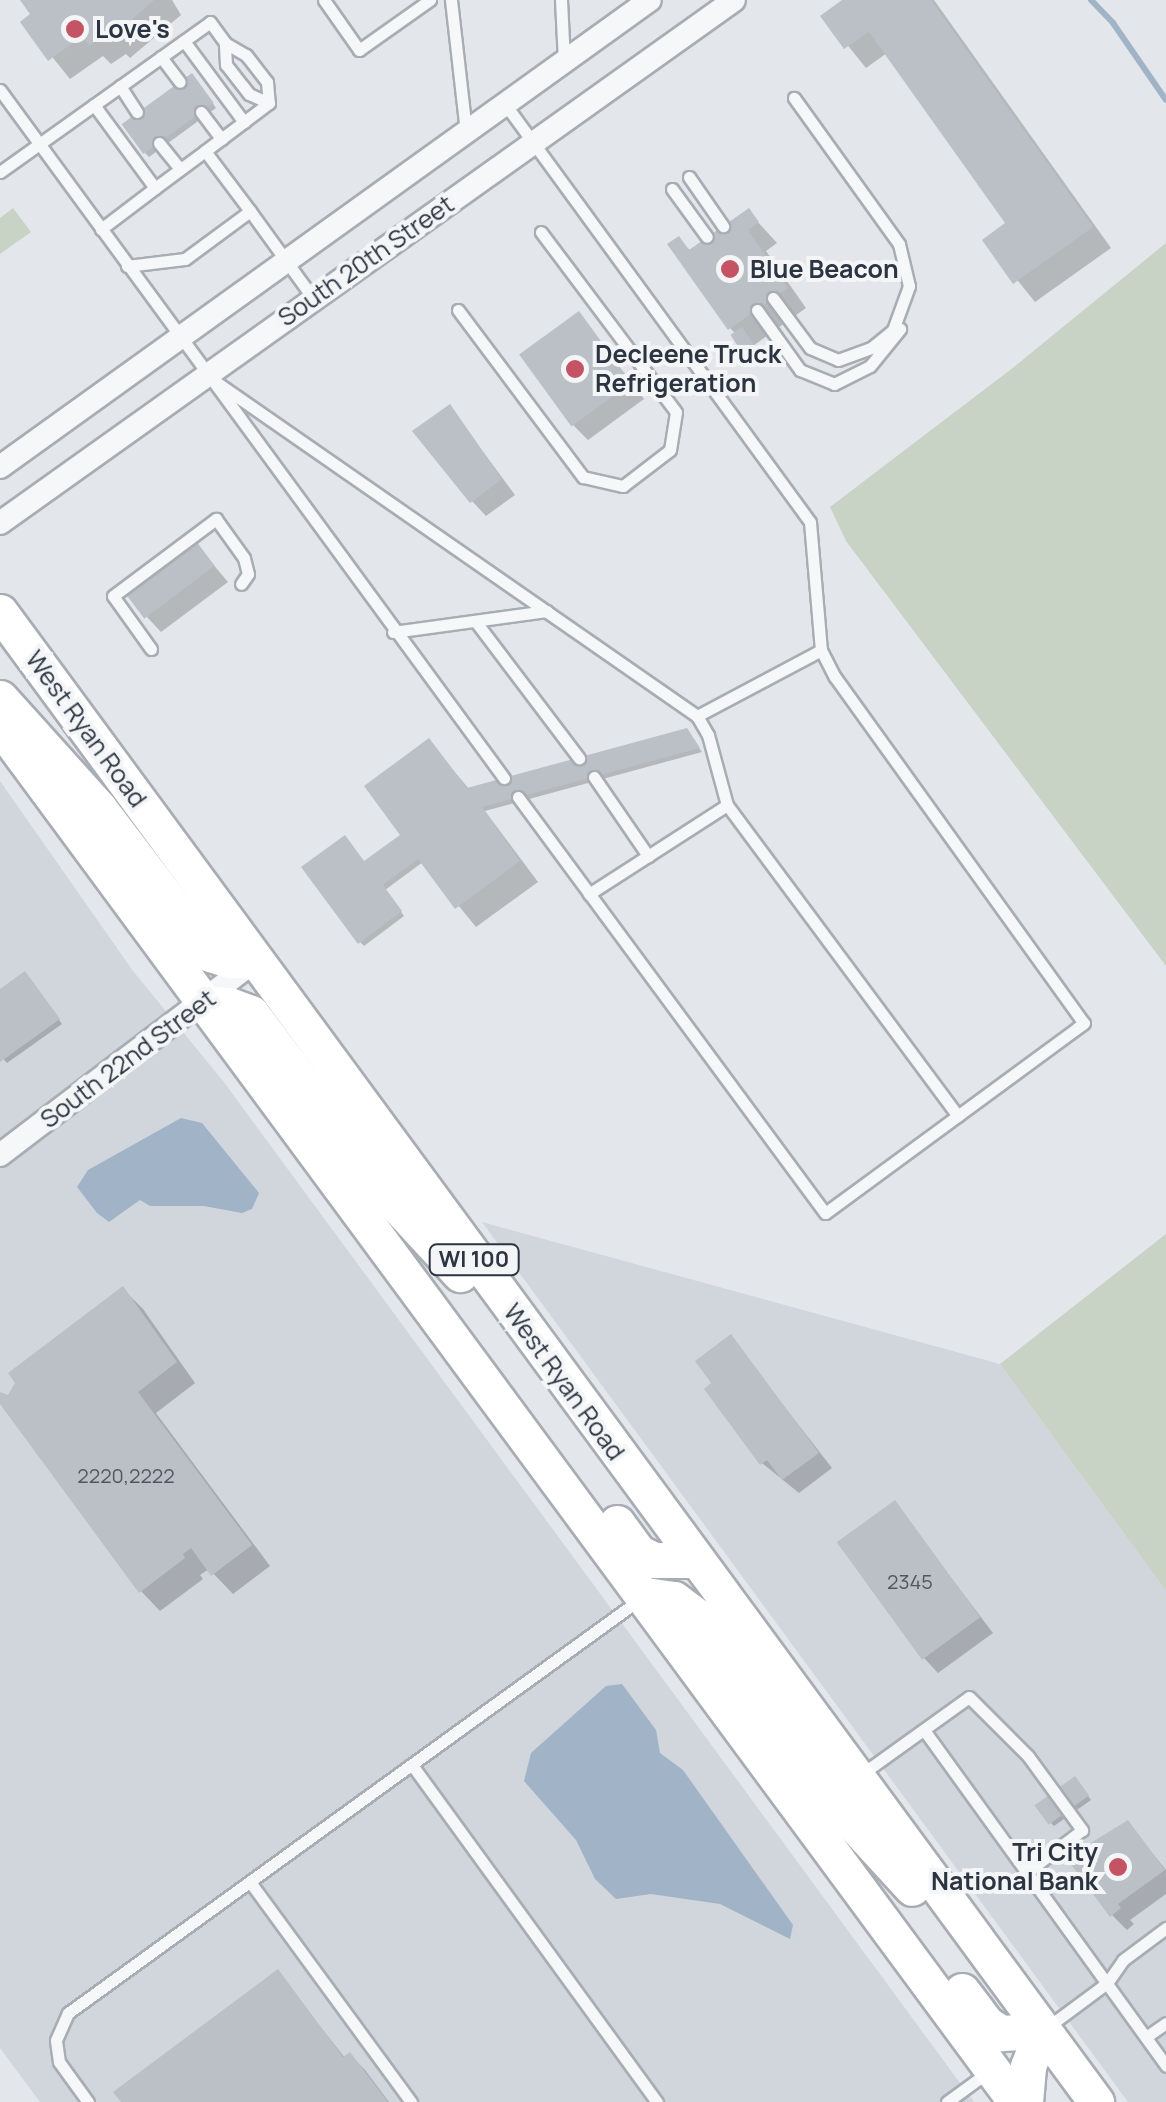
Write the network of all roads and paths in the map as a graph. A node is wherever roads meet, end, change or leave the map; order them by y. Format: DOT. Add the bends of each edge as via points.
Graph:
graph roads {
  1 [pos="324,0"];
  2 [pos="430,0"];
  3 [pos="450,0"];
  4 [pos="562,0"];
  5 [pos="650,0"];
  6 [pos="734,0"];
  7 [pos="184,40"];
  8 [pos="224,43"];
  9 [pos="161,57"];
  10 [pos="564,62"];
  11 [pos="180,82"];
  12 [pos="120,86"];
  13 [pos="0,90"];
  14 [pos="794,98"];
  15 [pos="269,103"];
  16 [pos="94,104"];
  17 [pos="505,104"];
  18 [pos="138,112"];
  19 [pos="201,112"];
  20 [pos="244,122"];
  21 [pos="466,132"];
  22 [pos="221,139"];
  23 [pos="160,143"];
  24 [pos="533,143"];
  25 [pos="40,144"];
  26 [pos="206,151"];
  27 [pos="180,169"];
  28 [pos="0,172"];
  29 [pos="688,177"];
  30 [pos="155,188"];
  31 [pos="672,188"];
  32 [pos="250,211"];
  33 [pos="723,226"];
  34 [pos="101,229"];
  35 [pos="541,232"];
  36 [pos="706,237"];
  37 [pos="286,260"];
  38 [pos="127,266"];
  39 [pos="909,286"];
  40 [pos="313,298"];
  41 [pos="773,298"];
  42 [pos="458,310"];
  43 [pos="757,310"];
  44 [pos="180,339"];
  45 [pos="206,376"];
  46 [pos="0,466"];
  47 [pos="0,523"];
  48 [pos="241,584"];
  49 [pos="0,612"];
  50 [pos="547,612"];
  51 [pos="476,622"];
  52 [pos="393,632"];
  53 [pos="151,649"];
  54 [pos="821,650"];
  55 [pos="0,698"];
  56 [pos="697,716"];
  57 [pos="0,726"];
  58 [pos="579,758"];
  59 [pos="594,777"];
  60 [pos="504,778"];
  61 [pos="518,798"];
  62 [pos="727,806"];
  63 [pos="648,856"];
  64 [pos="589,894"];
  65 [pos="255,961"];
  66 [pos="203,1004"];
  67 [pos="958,1116"];
  68 [pos="0,1155"];
  69 [pos="538,1347"];
  70 [pos="474,1367"];
  71 [pos="666,1580"];
  72 [pos="924,1730"];
  73 [pos="412,1765"];
  74 [pos="856,1779"];
  75 [pos="822,1837"];
  76 [pos="1026,1873"];
  77 [pos="250,1882"];
  78 [pos="1166,1928"];
  79 [pos="978,1944"];
  80 [pos="1107,1983"];
  81 [pos="1166,2023"];
  82 [pos="1042,2031"];
  83 [pos="1146,2038"];
  84 [pos="1166,2066"];
  85 [pos="992,2069"];
  86 [pos="88,2102"];
  87 [pos="411,2102"];
  88 [pos="657,2102"];
  89 [pos="947,2102"];
  90 [pos="1016,2102"];
  91 [pos="1026,2102"];
  92 [pos="1096,2102"];
  1 -- 2 [label="lane" via="360,50"];
  3 -- 21 [label="lane"];
  4 -- 10 [label="lane"];
  5 -- 10 [label="street, South 20th Street"];
  6 -- 24 [label="street, South 20th Street"];
  7 -- 8 [label="lane" via="210,22"];
  7 -- 9 [label="lane"];
  7 -- 20 [label="lane"];
  8 -- 15 [label="lane" via="246,54 267,82"];
  8 -- 15 [label="lane" via="226,64 249,94"];
  9 -- 11 [label="lane"];
  9 -- 12 [label="lane"];
  10 -- 17 [label="street, South 20th Street"];
  12 -- 16 [label="lane"];
  12 -- 18 [label="lane"];
  13 -- 25 [label="lane"];
  14 -- 39 [label="lane" via="900,244"];
  15 -- 20 [label="lane"];
  16 -- 25 [label="lane"];
  16 -- 30 [label="lane"];
  17 -- 21 [label="street, South 20th Street"];
  17 -- 24 [label="lane"];
  19 -- 22 [label="lane"];
  20 -- 22 [label="lane"];
  21 -- 37 [label="street, South 20th Street"];
  22 -- 26 [label="lane"];
  23 -- 27 [label="lane"];
  24 -- 40 [label="street, South 20th Street"];
  24 -- 54 [label="lane" via="810,522"];
  25 -- 28 [label="lane"];
  25 -- 34 [label="lane"];
  26 -- 27 [label="lane"];
  26 -- 32 [label="lane"];
  27 -- 30 [label="lane"];
  29 -- 33 [label="lane"];
  30 -- 34 [label="lane"];
  31 -- 36 [label="lane"];
  32 -- 37 [label="lane"];
  32 -- 38 [label="lane" via="185,258"];
  34 -- 38 [label="lane"];
  35 -- 42 [label="lane" via="676,412 670,450 622,486 583,477"];
  37 -- 40 [label="lane"];
  37 -- 44 [label="street, South 20th Street"];
  38 -- 44 [label="lane"];
  39 -- 41 [label="lane" via="893,330 871,348 838,360 810,348"];
  39 -- 43 [label="lane" via="900,333 870,366 834,384 800,370"];
  40 -- 45 [label="street, South 20th Street"];
  44 -- 45 [label="lane"];
  44 -- 46 [label="street, South 20th Street"];
  45 -- 47 [label="street, South 20th Street"];
  45 -- 50 [label="lane"];
  45 -- 52 [label="lane"];
  48 -- 53 [label="lane" via="248,574 244,558 216,519 113,596"];
  49 -- 65 [label="main road, West Ryan Road / WI 100"];
  50 -- 51 [label="lane"];
  50 -- 56 [label="lane"];
  51 -- 52 [label="lane"];
  51 -- 58 [label="lane"];
  52 -- 60 [label="lane"];
  54 -- 56 [label="lane"];
  54 -- 67 [label="lane" via="1084,1023"];
  55 -- 65 [label="main road" via="99,808 210,954"];
  56 -- 62 [label="lane"];
  57 -- 66 [label="main road, West Ryan Road / WI 100"];
  59 -- 63 [label="lane"];
  61 -- 64 [label="lane"];
  62 -- 63 [label="lane"];
  62 -- 67 [label="lane"];
  63 -- 64 [label="lane"];
  64 -- 67 [label="lane" via="825,1213"];
  65 -- 66 [label="street, South 22nd Street"];
  65 -- 69 [label="main road, West Ryan Road / WI 100"];
  66 -- 68 [label="street, South 22nd Street"];
  66 -- 69 [label="main road" via="251,1013 389,1196 484,1300"];
  66 -- 70 [label="main road, West Ryan Road / WI 100"];
  69 -- 71 [label="main road, West Ryan Road / WI 100"];
  70 -- 71 [label="main road, West Ryan Road / WI 100"];
  70 -- 71 [label="main road" via="580,1471 638,1552 670,1563"];
  71 -- 73 [label="lane"];
  71 -- 74 [label="main road, West Ryan Road / WI 100"];
  71 -- 75 [label="main road, West Ryan Road / WI 100"];
  71 -- 79 [label="main road" via="674,1600 702,1619 847,1817 913,1889"];
  72 -- 74 [label="lane"];
  72 -- 76 [label="lane"];
  72 -- 76 [label="lane" via="969,1696 1028,1756 1082,1830"];
  73 -- 77 [label="lane"];
  73 -- 88 [label="lane"];
  74 -- 79 [label="main road, West Ryan Road / WI 100"];
  75 -- 82 [label="main road" via="880,1891 986,2024 1017,2035"];
  75 -- 85 [label="main road, West Ryan Road / WI 100"];
  76 -- 80 [label="lane"];
  77 -- 86 [label="lane" via="68,2013 56,2040 59,2062"];
  77 -- 87 [label="lane"];
  78 -- 80 [label="lane" via="1123,1960"];
  79 -- 82 [label="main road, West Ryan Road / WI 100"];
  80 -- 82 [label="lane"];
  80 -- 83 [label="lane"];
  81 -- 83 [label="lane"];
  82 -- 91 [label="main road" via="1028,2066"];
  82 -- 92 [label="main road, West Ryan Road / WI 100"];
  83 -- 84 [label="lane"];
  85 -- 89 [label="lane"];
  85 -- 90 [label="main road, West Ryan Road / WI 100"];
}
